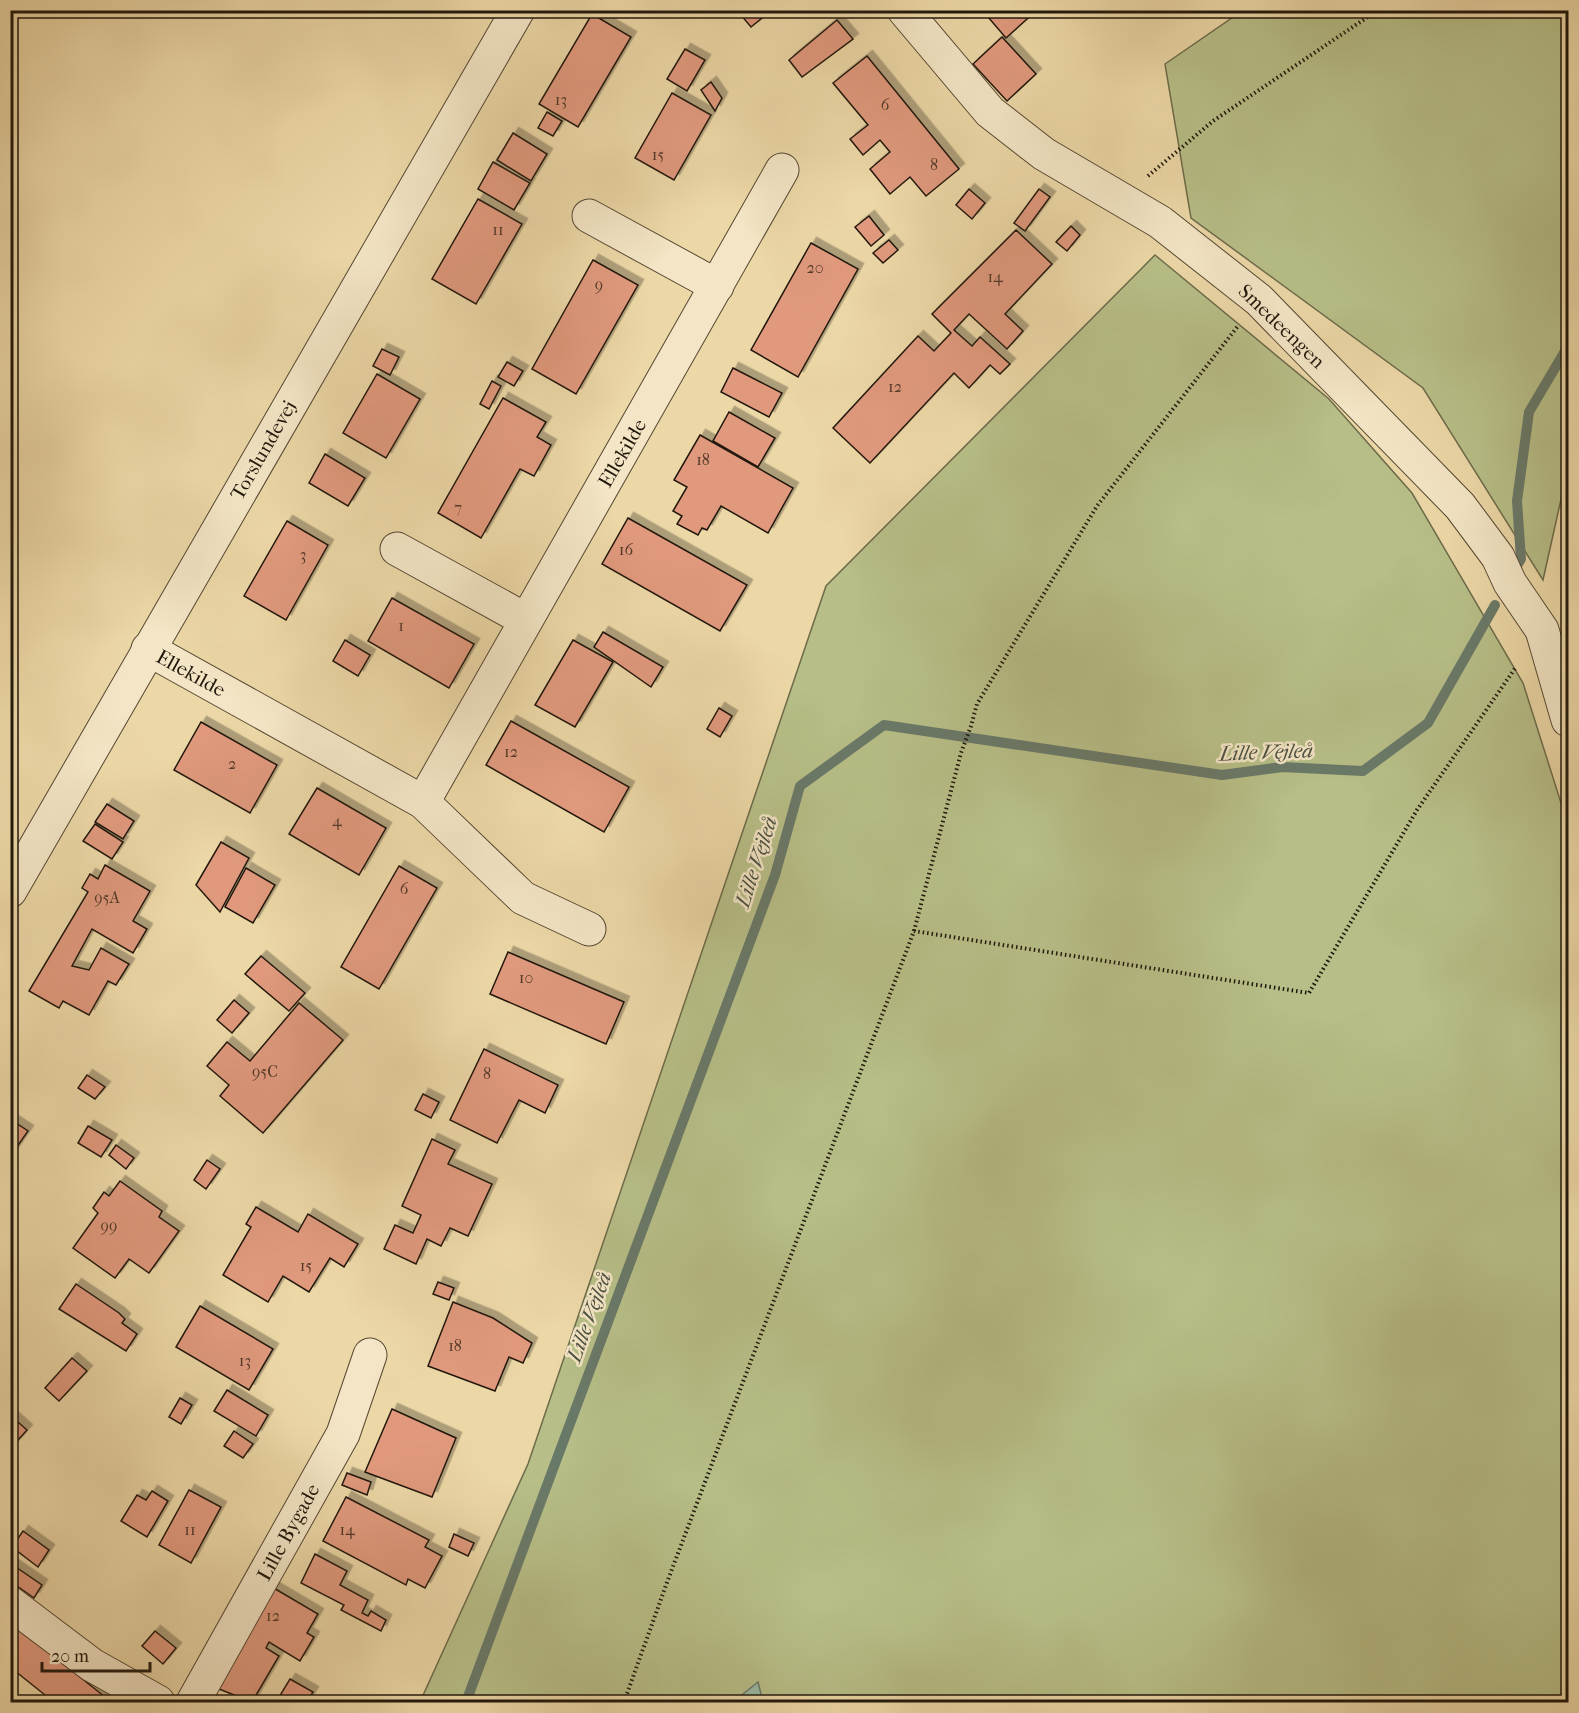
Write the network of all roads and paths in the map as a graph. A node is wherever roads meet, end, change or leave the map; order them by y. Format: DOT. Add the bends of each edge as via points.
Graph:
graph roads {
  1 [pos="518,10"];
  2 [pos="904,10"];
  3 [pos="1378,10"];
  4 [pos="782,170"];
  5 [pos="1120,199"];
  6 [pos="589,216"];
  7 [pos="717,286"];
  8 [pos="1259,300"];
  9 [pos="398,549"];
  10 [pos="526,620"];
  11 [pos="1542,630"];
  12 [pos="148,649"];
  13 [pos="1569,720"];
  14 [pos="423,802"];
  15 [pos="10,891"];
  16 [pos="589,929"];
  17 [pos="914,932"];
  18 [pos="370,1355"];
  19 [pos="10,1603"];
  20 [pos="158,1702"];
  21 [pos="193,1702"];
  22 [pos="624,1702"];
  1 -- 12 [label="street, Torslundevej"];
  2 -- 5 [label="street, Smedeengen" via="990,112 1044,154"];
  3 -- 5 [label="path" via="1213,121"];
  4 -- 7 [label="street, Ellekilde"];
  5 -- 8 [label="street, Smedeengen" via="1160,222"];
  6 -- 7 [label="street"];
  7 -- 10 [label="street, Ellekilde"];
  8 -- 11 [label="street, Smedeengen" via="1460,506 1498,556 1510,583"];
  8 -- 17 [label="path" via="1097,506 977,704"];
  9 -- 10 [label="street"];
  10 -- 14 [label="street, Ellekilde"];
  11 -- 13 [label="street, Smedeengen"];
  11 -- 17 [label="path" via="1417,810 1309,993"];
  12 -- 14 [label="street, Ellekilde"];
  12 -- 15 [label="street, Torslundevej"];
  14 -- 16 [label="street, Ellekilde" via="523,898"];
  17 -- 22 [label="path"];
  18 -- 21 [label="street, Lille Bygade" via="343,1434"];
  19 -- 20 [label="street" via="92,1665"];
}
